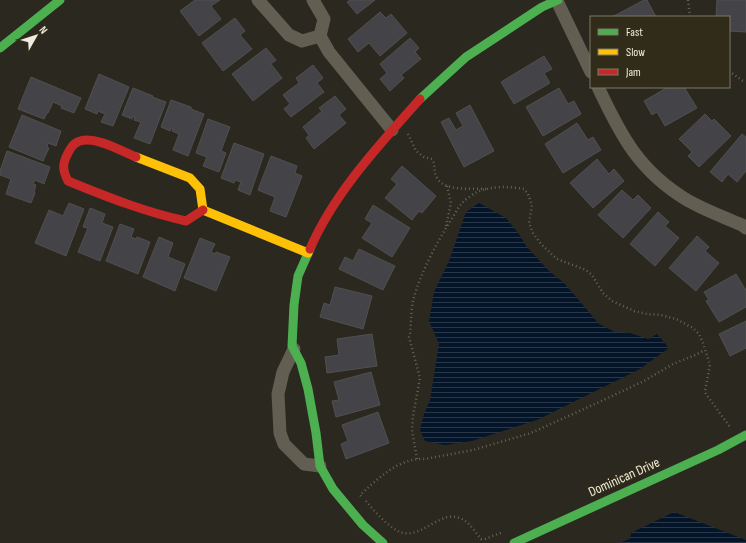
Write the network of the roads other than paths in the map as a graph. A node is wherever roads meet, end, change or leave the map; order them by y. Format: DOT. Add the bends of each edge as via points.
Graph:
graph roads {
  1 [pos="60,0"];
  2 [pos="258,0"];
  3 [pos="313,0"];
  4 [pos="557,0"];
  5 [pos="320,36"];
  6 [pos="0,48"];
  7 [pos="590,70"];
  8 [pos="598,88"];
  9 [pos="399,130"];
  10 [pos="203,210"];
  11 [pos="746,228"];
  12 [pos="308,253"];
  13 [pos="294,349"];
  14 [pos="746,435"];
  15 [pos="320,466"];
  16 [pos="383,543"];
  17 [pos="514,543"];
  1 -- 6 [label="street"];
  2 -- 5 [label="street" via="289,35 302,41"];
  3 -- 5 [label="street" via="324,18"];
  4 -- 7 [label="street"];
  4 -- 9 [label="street" via="542,7 466,57 421,97"];
  5 -- 9 [label="street" via="329,52"];
  8 -- 11 [label="street" via="615,123 642,163 687,200"];
  9 -- 12 [label="street" via="367,159 335,204"];
  10 -- 10 [label="street" via="200,189 190,178 94,140 79,141 72,146 66,159 63,170 68,181 85,188 164,217 186,221"];
  10 -- 12 [label="street"];
  12 -- 13 [label="street" via="298,276 294,305"];
  13 -- 15 [label="street" via="308,389"];
  13 -- 15 [label="street" via="283,372 278,394 280,433 284,444 304,464"];
  14 -- 17 [label="street, Dominican Drive"];
  15 -- 16 [label="street" via="333,489"];
}
